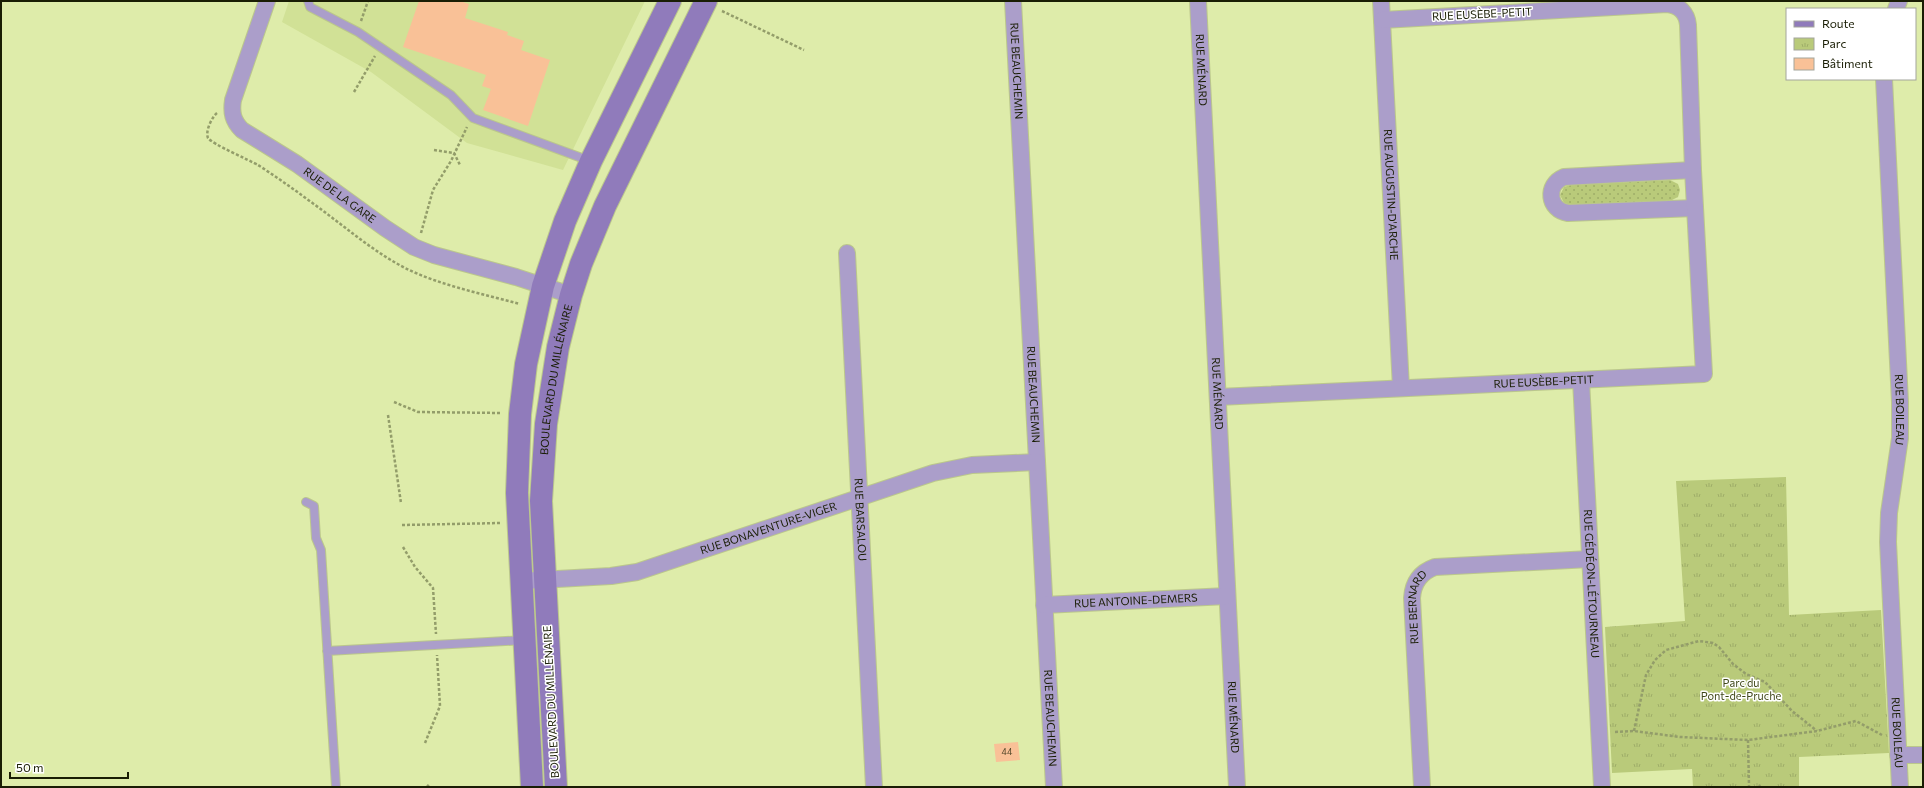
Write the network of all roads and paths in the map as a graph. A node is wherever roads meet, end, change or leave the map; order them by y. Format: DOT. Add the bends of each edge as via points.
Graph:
graph roads {
  1 [pos="267,1"];
  2 [pos="308,1"];
  3 [pos="368,1"];
  4 [pos="670,1"];
  5 [pos="1013,1"];
  6 [pos="1198,1"];
  7 [pos="1381,1"];
  8 [pos="706,2"];
  9 [pos="1382,20"];
  10 [pos="358,32"];
  11 [pos="381,47"];
  12 [pos="804,50"];
  13 [pos="1884,80"];
  14 [pos="354,92"];
  15 [pos="473,118"];
  16 [pos="208,129"];
  17 [pos="434,150"];
  18 [pos="454,153"];
  19 [pos="591,161"];
  20 [pos="460,165"];
  21 [pos="1693,170"];
  22 [pos="1695,208"];
  23 [pos="414,247"];
  24 [pos="847,253"];
  25 [pos="544,286"];
  26 [pos="571,295"];
  27 [pos="521,304"];
  28 [pos="1581,380"];
  29 [pos="1401,388"];
  30 [pos="1218,397"];
  31 [pos="394,402"];
  32 [pos="503,413"];
  33 [pos="388,415"];
  34 [pos="1037,462"];
  35 [pos="859,496"];
  36 [pos="306,502"];
  37 [pos="401,503"];
  38 [pos="502,523"];
  39 [pos="402,525"];
  40 [pos="1590,559"];
  41 [pos="544,580"];
  42 [pos="521,581"];
  43 [pos="1227,596"];
  44 [pos="1044,605"];
  45 [pos="524,640"];
  46 [pos="327,652"];
  47 [pos="1634,731"];
  48 [pos="1817,731"];
  49 [pos="1599,733"];
  50 [pos="1898,739"];
  51 [pos="1748,740"];
  52 [pos="1898,755"];
  53 [pos="1923,755"];
  54 [pos="1749,786"];
  55 [pos="336,787"];
  56 [pos="532,787"];
  57 [pos="556,787"];
  58 [pos="874,787"];
  59 [pos="1054,787"];
  60 [pos="1238,787"];
  61 [pos="1422,787"];
  62 [pos="1602,787"];
  63 [pos="1900,787"];
  1 -- 23 [label="street, RUE DE LA GARE" via="233,100 236,124"];
  2 -- 10 [label="lane" via="310,7"];
  3 -- 10 [label="path"];
  4 -- 19 [label="street"];
  5 -- 34 [label="street, RUE BEAUCHEMIN"];
  6 -- 30 [label="street, RUE MÉNARD"];
  7 -- 9 [label="street, RUE AUGUSTIN-D'ARCHE"];
  8 -- 12 [label="path"];
  8 -- 26 [label="street, BOULEVARD DU MILLÉNAIRE" via="608,199"];
  9 -- 21 [label="street, RUE EUSÈBE-PETIT" via="1667,4 1678,7 1687,16 1688,25"];
  9 -- 29 [label="street, RUE AUGUSTIN-D'ARCHE"];
  10 -- 11 [label="lane"];
  11 -- 14 [label="path"];
  11 -- 15 [label="lane" via="451,95"];
  13 -- 50 [label="street, RUE BOILEAU" via="1900,402 1900,438 1889,513 1888,542"];
  15 -- 18 [label="path" via="463,131"];
  15 -- 19 [label="lane"];
  16 -- 27 [label="path, RUE DE LA GARE" via="208,136 213,142 280,179 379,253 398,264 434,280"];
  17 -- 18 [label="path"];
  18 -- 20 [label="path"];
  18 -- 23 [label="path" via="433,190"];
  19 -- 25 [label="street" via="565,221"];
  21 -- 22 [label="street, RUE EUSÈBE-PETIT"];
  21 -- 22 [label="street" via="1564,177 1555,184 1551,195 1555,206 1568,213"];
  22 -- 28 [label="street, RUE EUSÈBE-PETIT" via="1704,374"];
  23 -- 25 [label="street, RUE DE LA GARE"];
  24 -- 35 [label="street, RUE BARSALOU"];
  25 -- 26 [label="street, RUE DE LA GARE"];
  25 -- 42 [label="street" via="526,364 520,414 517,486"];
  26 -- 41 [label="street, BOULEVARD DU MILLÉNAIRE" via="558,347 546,424 541,501"];
  28 -- 29 [label="street, RUE EUSÈBE-PETIT"];
  28 -- 40 [label="street, RUE GÉDÉON-LÉTOURNEAU"];
  29 -- 30 [label="street, RUE EUSÈBE-PETIT"];
  30 -- 43 [label="street, RUE MÉNARD"];
  31 -- 32 [label="path" via="418,412"];
  33 -- 37 [label="path"];
  34 -- 35 [label="street, RUE BONAVENTURE-VIGER" via="955,468"];
  34 -- 44 [label="street, RUE BEAUCHEMIN"];
  35 -- 41 [label="street, RUE BONAVENTURE-VIGER" via="637,572"];
  35 -- 58 [label="street, RUE BARSALOU"];
  36 -- 46 [label="lane" via="314,506 316,538 321,550"];
  38 -- 39 [label="path"];
  40 -- 49 [label="street, RUE GÉDÉON-LÉTOURNEAU"];
  40 -- 61 [label="street, RUE BERNARD" via="1435,567 1418,578 1412,598"];
  41 -- 42 [label="street, RUE BONAVENTURE-VIGER"];
  41 -- 57 [label="street, BOULEVARD DU MILLÉNAIRE"];
  42 -- 45 [label="street"];
  43 -- 44 [label="street, RUE ANTOINE-DEMERS"];
  43 -- 60 [label="street, RUE MÉNARD"];
  44 -- 59 [label="street, RUE BEAUCHEMIN"];
  45 -- 46 [label="lane"];
  45 -- 56 [label="street"];
  46 -- 55 [label="lane"];
  47 -- 48 [label="path" via="1646,675 1655,660 1666,650 1699,641 1713,643 1739,670 1765,682 1792,711"];
  47 -- 49 [label="path"];
  47 -- 51 [label="path" via="1680,737"];
  48 -- 50 [label="path" via="1856,721 1878,734"];
  48 -- 51 [label="path"];
  49 -- 62 [label="street, RUE GÉDÉON-LÉTOURNEAU"];
  50 -- 52 [label="street, RUE BOILEAU"];
  51 -- 54 [label="path"];
  52 -- 53 [label="street"];
  52 -- 63 [label="street, RUE BOILEAU"];
}
